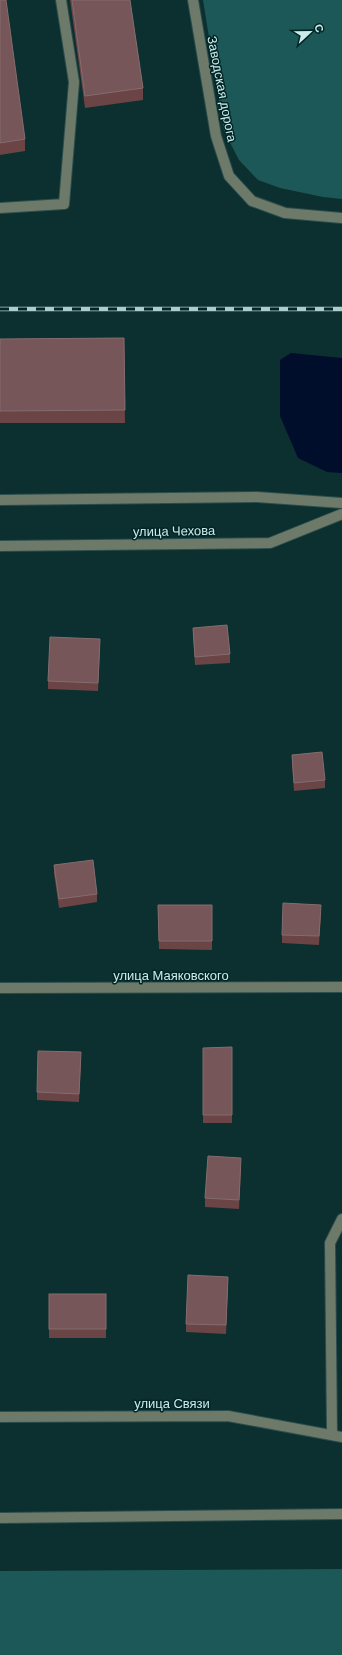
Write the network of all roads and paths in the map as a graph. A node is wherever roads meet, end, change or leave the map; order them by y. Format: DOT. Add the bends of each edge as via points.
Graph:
graph roads {
  1 [pos="62,0"];
  2 [pos="193,0"];
  3 [pos="0,208"];
  4 [pos="342,218"];
  5 [pos="0,500"];
  6 [pos="342,503"];
  7 [pos="342,514"];
  8 [pos="0,546"];
  9 [pos="342,987"];
  10 [pos="0,988"];
  11 [pos="342,1219"];
  12 [pos="0,1417"];
  13 [pos="332,1434"];
  14 [pos="342,1437"];
  15 [pos="342,1514"];
  16 [pos="0,1518"];
  1 -- 3 [label="street" via="74,82 64,204"];
  2 -- 4 [label="street, Заводская дорога" via="216,136 229,176 252,201 285,213"];
  5 -- 6 [label="street" via="257,497"];
  7 -- 8 [label="street, улица Чехова" via="270,543"];
  9 -- 10 [label="street, улица Маяковского"];
  11 -- 13 [label="street" via="330,1243"];
  12 -- 13 [label="street, улица Связи" via="228,1416"];
  13 -- 14 [label="street, улица Связи"];
  15 -- 16 [label="street"];
}
